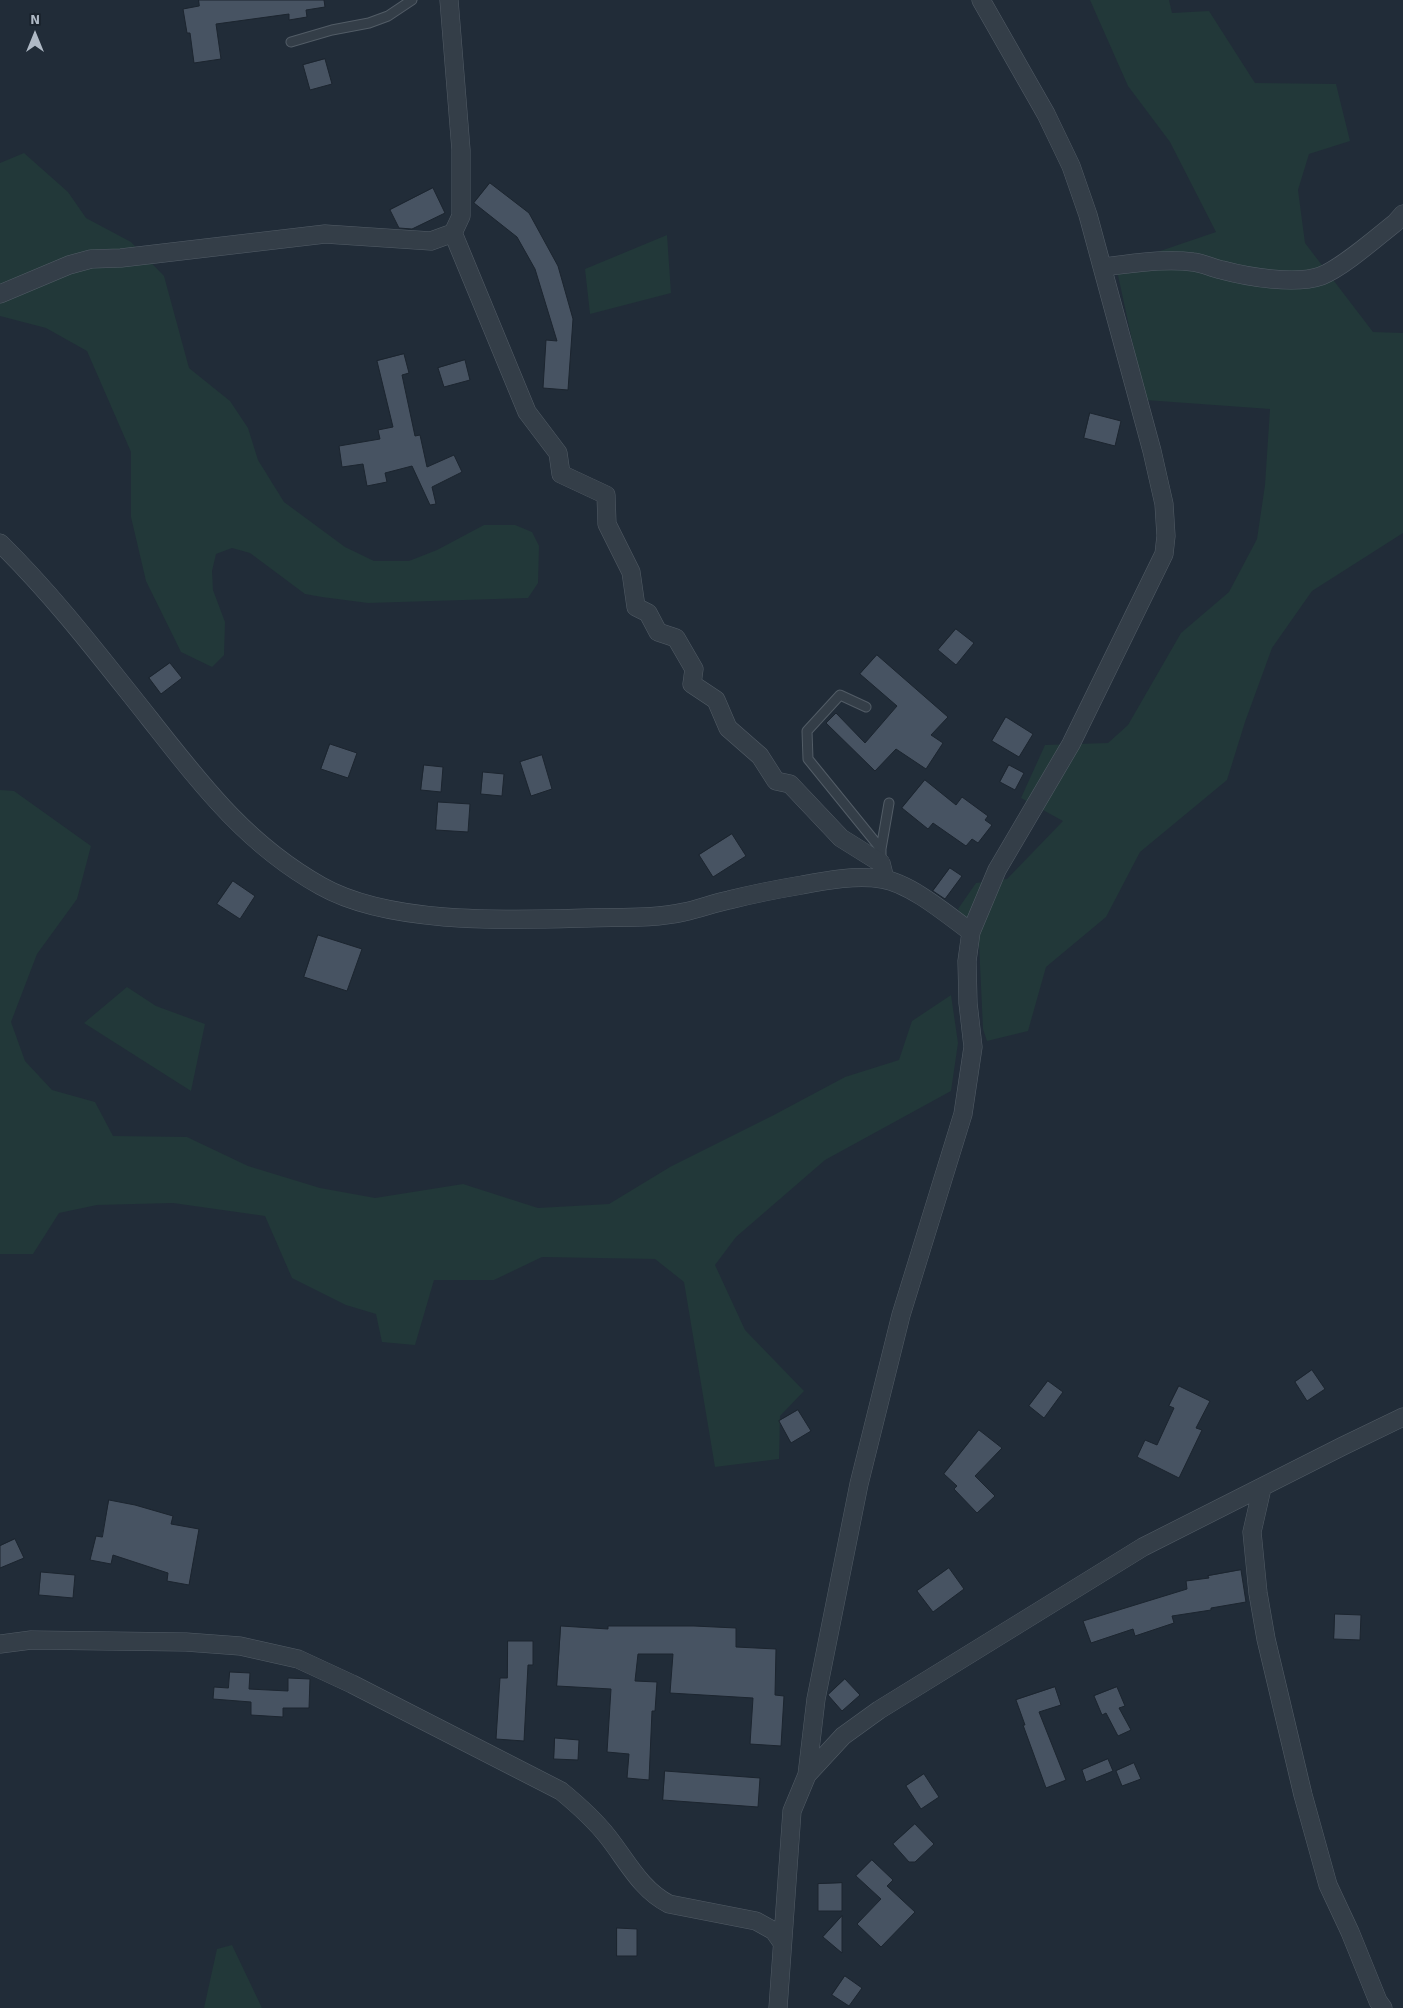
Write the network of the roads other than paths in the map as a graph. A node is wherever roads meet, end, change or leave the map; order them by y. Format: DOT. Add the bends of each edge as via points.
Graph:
graph roads {
  1 [pos="412,0"];
  2 [pos="449,0"];
  3 [pos="981,0"];
  4 [pos="291,42"];
  5 [pos="1403,214"];
  6 [pos="452,233"];
  7 [pos="1102,267"];
  8 [pos="0,294"];
  9 [pos="0,543"];
  10 [pos="866,707"];
  11 [pos="889,803"];
  12 [pos="883,864"];
  13 [pos="970,932"];
  14 [pos="1403,1417"];
  15 [pos="1262,1488"];
  16 [pos="0,1644"];
  17 [pos="807,1775"];
  18 [pos="781,1941"];
  19 [pos="778,2008"];
  20 [pos="1383,2008"];
  1 -- 4 [label="lane" via="388,16 370,23"];
  2 -- 6 [label="street" via="461,150 461,216"];
  3 -- 7 [label="street" via="1046,114 1070,166"];
  5 -- 7 [label="street" via="1333,270 1320,276 1301,279 1251,276 1175,260"];
  6 -- 8 [label="street" via="432,241 325,234 91,259"];
  6 -- 12 [label="street" via="527,412 558,453 561,474 606,495 607,524 631,572 636,607 648,613 658,632 676,638 694,670 692,684 716,700 728,728 760,756 776,781 790,784 841,838"];
  7 -- 13 [label="street" via="1164,504 1164,554 1071,744 996,870"];
  9 -- 12 [label="street" via="64,612 207,791 247,833 323,887 360,902 416,914 554,919 636,917 682,912 762,892 855,877"];
  10 -- 12 [label="lane" via="840,695 807,731 808,759"];
  11 -- 12 [label="lane"];
  12 -- 13 [label="street"];
  13 -- 17 [label="street" via="967,986 973,1047 963,1114 901,1316 859,1484 816,1699"];
  14 -- 15 [label="street"];
  15 -- 17 [label="street" via="1143,1547 878,1710 843,1736"];
  15 -- 20 [label="street" via="1252,1532 1258,1593 1286,1724 1328,1885"];
  16 -- 18 [label="street" via="31,1640 186,1642 240,1646 298,1659 561,1791 587,1813 642,1884 657,1898 669,1904 756,1921 774,1931"];
  17 -- 18 [label="street" via="792,1811"];
  18 -- 19 [label="street"];
}
